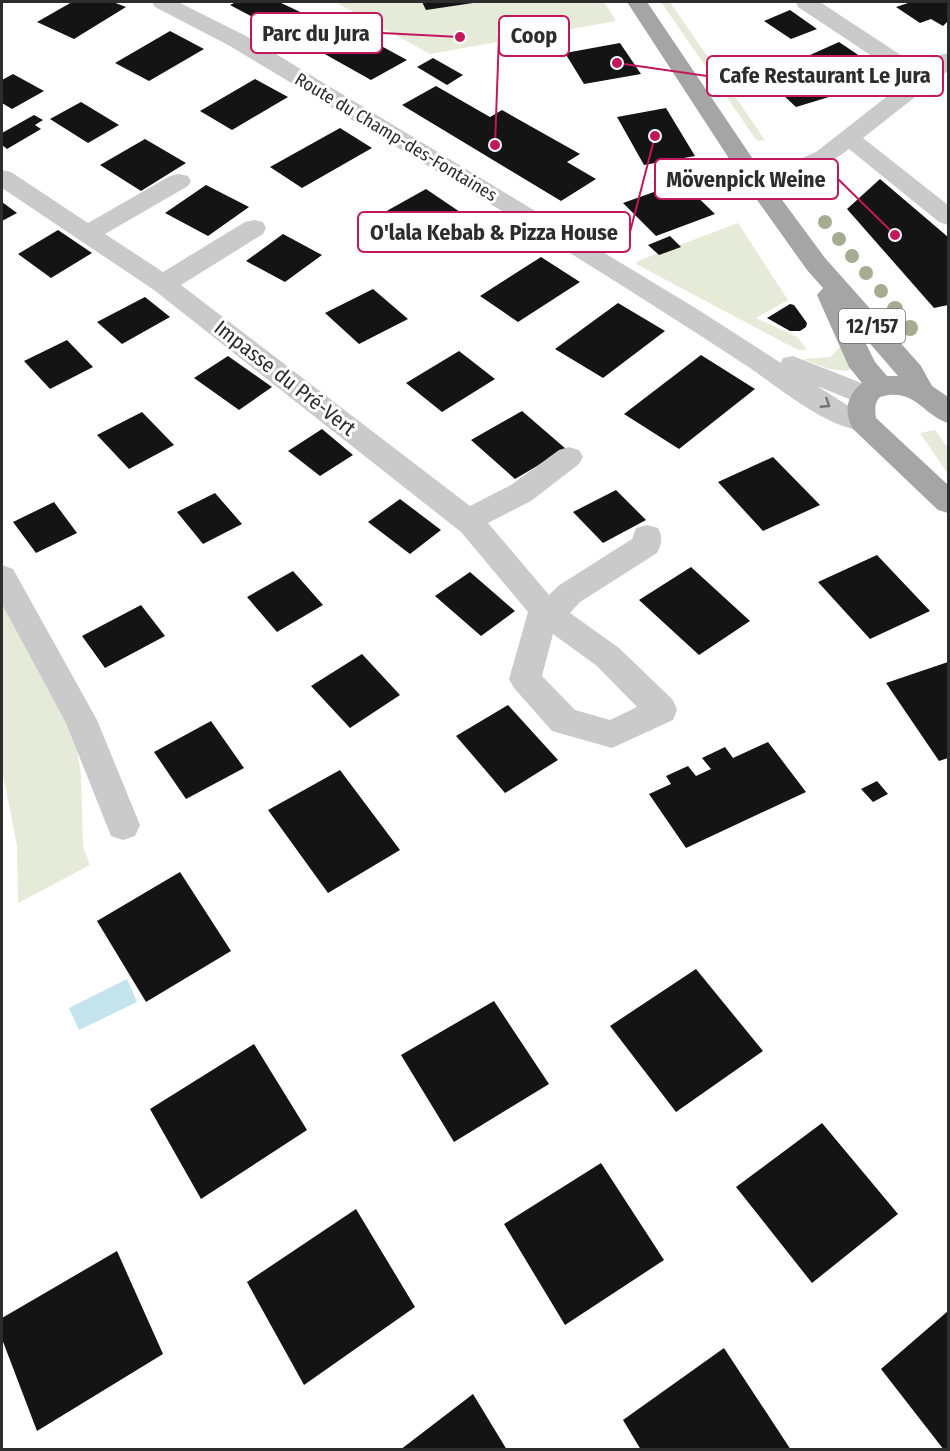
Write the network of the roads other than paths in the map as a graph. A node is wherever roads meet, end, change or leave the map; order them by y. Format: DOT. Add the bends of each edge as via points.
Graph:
graph roads {
  1 [pos="164,2"];
  2 [pos="637,2"];
  3 [pos="806,2"];
  4 [pos="948,60"];
  5 [pos="923,80"];
  6 [pos="849,138"];
  7 [pos="2,177"];
  8 [pos="754,178"];
  9 [pos="179,181"];
  10 [pos="948,217"];
  11 [pos="254,228"];
  12 [pos="89,234"];
  13 [pos="816,264"];
  14 [pos="163,284"];
  15 [pos="922,392"];
  16 [pos="869,401"];
  17 [pos="948,413"];
  18 [pos="569,457"];
  19 [pos="948,502"];
  20 [pos="467,520"];
  21 [pos="647,536"];
  22 [pos="2,577"];
  23 [pos="123,825"];
  1 -- 16 [label="street, Route du Champ-des-Fontaines" via="238,41 688,315 837,412"];
  2 -- 8 [label="main road, 12/157"];
  3 -- 5 [label="street"];
  4 -- 5 [label="street"];
  5 -- 6 [label="street"];
  6 -- 8 [label="street" via="811,163"];
  6 -- 10 [label="street"];
  7 -- 12 [label="street, Impasse du Pré-Vert"];
  8 -- 13 [label="main road, 12/157"];
  9 -- 12 [label="street"];
  11 -- 14 [label="street"];
  12 -- 14 [label="street, Impasse du Pré-Vert"];
  13 -- 15 [label="main road, 12/157" via="911,373"];
  13 -- 16 [label="main road, 12/157" via="863,367"];
  14 -- 20 [label="street, Impasse du Pré-Vert"];
  15 -- 16 [label="main road, 12/157" via="907,387"];
  15 -- 17 [label="main road, 12/157"];
  16 -- 19 [label="main road, 12/157"];
  18 -- 20 [label="street" via="521,492"];
  20 -- 21 [label="street, Impasse du Pré-Vert" via="547,612 646,545"];
  22 -- 23 [label="street" via="81,720"];
}
